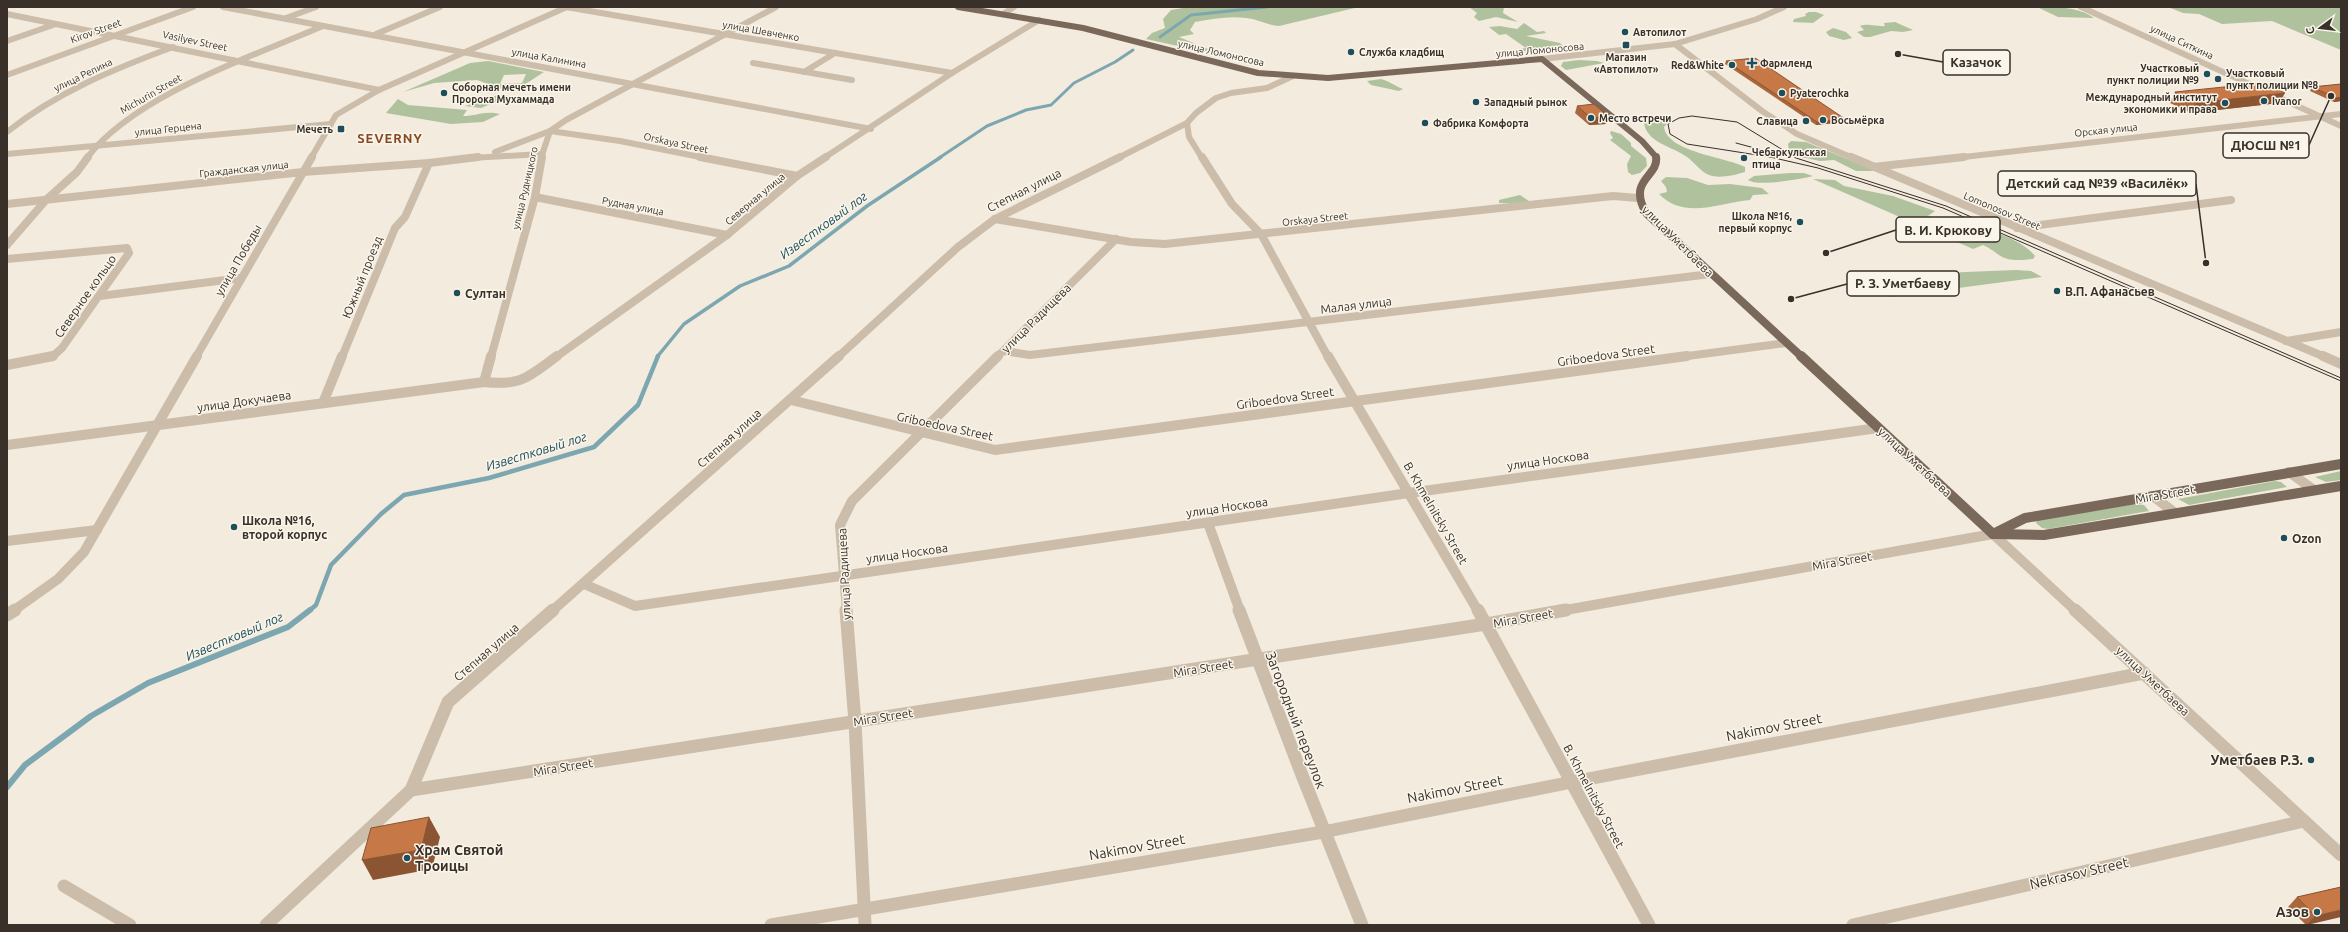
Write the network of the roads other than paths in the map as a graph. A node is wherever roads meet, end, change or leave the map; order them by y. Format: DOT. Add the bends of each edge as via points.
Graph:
graph roads {
  1 [pos="193,7"];
  2 [pos="223,7"];
  3 [pos="316,7"];
  4 [pos="440,7"];
  5 [pos="567,7"];
  6 [pos="776,7"];
  7 [pos="958,7"];
  8 [pos="1014,7"];
  9 [pos="1784,7"];
  10 [pos="2081,7"];
  11 [pos="7,14"];
  12 [pos="1003,14"];
  13 [pos="285,19"];
  14 [pos="1039,20"];
  15 [pos="56,24"];
  16 [pos="323,26"];
  17 [pos="375,34"];
  18 [pos="725,34"];
  19 [pos="112,35"];
  20 [pos="7,41"];
  21 [pos="1675,44"];
  22 [pos="173,47"];
  23 [pos="464,53"];
  24 [pos="835,53"];
  25 [pos="1542,59"];
  26 [pos="240,61"];
  27 [pos="753,63"];
  28 [pos="804,72"];
  29 [pos="952,73"];
  30 [pos="7,75"];
  31 [pos="1293,76"];
  32 [pos="852,80"];
  33 [pos="636,84"];
  34 [pos="379,90"];
  35 [pos="2341,114"];
  36 [pos="2320,116"];
  37 [pos="1187,123"];
  38 [pos="331,124"];
  39 [pos="2341,126"];
  40 [pos="871,129"];
  41 [pos="550,131"];
  42 [pos="7,132"];
  43 [pos="96,146"];
  44 [pos="7,154"];
  45 [pos="542,154"];
  46 [pos="484,156"];
  47 [pos="428,163"];
  48 [pos="1873,167"];
  49 [pos="303,172"];
  50 [pos="797,176"];
  51 [pos="535,197"];
  52 [pos="1638,198"];
  53 [pos="46,200"];
  54 [pos="2231,200"];
  55 [pos="7,204"];
  56 [pos="995,219"];
  57 [pos="2017,228"];
  58 [pos="1261,234"];
  59 [pos="727,235"];
  60 [pos="1116,239"];
  61 [pos="7,246"];
  62 [pos="7,259"];
  63 [pos="1711,274"];
  64 [pos="241,278"];
  65 [pos="100,296"];
  66 [pos="1308,323"];
  67 [pos="2341,332"];
  68 [pos="2285,341"];
  69 [pos="1786,343"];
  70 [pos="1004,351"];
  71 [pos="2341,364"];
  72 [pos="7,365"];
  73 [pos="484,382"];
  74 [pos="791,400"];
  75 [pos="1356,400"];
  76 [pos="323,403"];
  77 [pos="155,427"];
  78 [pos="1878,428"];
  79 [pos="919,433"];
  80 [pos="7,445"];
  81 [pos="2341,464"];
  82 [pos="2289,472"];
  83 [pos="2341,486"];
  84 [pos="2314,490"];
  85 [pos="1409,493"];
  86 [pos="2153,496"];
  87 [pos="2175,513"];
  88 [pos="1208,523"];
  89 [pos="97,530"];
  90 [pos="1993,534"];
  91 [pos="7,541"];
  92 [pos="842,576"];
  93 [pos="584,584"];
  94 [pos="7,615"];
  95 [pos="1486,624"];
  96 [pos="1257,660"];
  97 [pos="2144,673"];
  98 [pos="855,722"];
  99 [pos="1572,782"];
  100 [pos="411,790"];
  101 [pos="2304,821"];
  102 [pos="1323,832"];
  103 [pos="2341,855"];
  104 [pos="64,886"];
  105 [pos="864,910"];
  106 [pos="130,925"];
  107 [pos="266,925"];
  108 [pos="771,925"];
  109 [pos="865,925"];
  110 [pos="1362,925"];
  111 [pos="1650,925"];
  112 [pos="1853,925"];
  1 -- 19 [label="street, Kirov Street"];
  2 -- 13 [label="street, улица Калинина"];
  3 -- 13 [label="street"];
  4 -- 17 [label="street"];
  5 -- 18 [label="street, улица Шевченко"];
  5 -- 23 [label="street, улица Победы"];
  6 -- 18 [label="street"];
  7 -- 12 [label="main road, улица Ломоносова"];
  8 -- 12 [label="street"];
  9 -- 21 [label="street, улица Ломоносова" via="1757,19"];
  10 -- 36 [label="street, улица Ситкина"];
  11 -- 15 [label="street, Vasilyev Street"];
  12 -- 14 [label="main road, улица Ломоносова"];
  13 -- 16 [label="street, улица Калинина"];
  14 -- 29 [label="street, Северная улица"];
  14 -- 31 [label="main road, улица Ломоносова" via="1083,28 1258,73"];
  15 -- 19 [label="street, Vasilyev Street"];
  15 -- 20 [label="street"];
  16 -- 17 [label="street, улица Калинина"];
  16 -- 26 [label="street, Michurin Street"];
  17 -- 23 [label="street, улица Калинина"];
  18 -- 24 [label="street, улица Шевченко"];
  18 -- 33 [label="street"];
  19 -- 22 [label="street, Vasilyev Street"];
  19 -- 30 [label="street, Kirov Street"];
  21 -- 25 [label="street, улица Ломоносова" via="1614,53"];
  21 -- 48 [label="street, Lomonosov Street" via="1785,128"];
  22 -- 26 [label="street, Vasilyev Street"];
  22 -- 42 [label="street, улица Репина" via="57,98 20,120"];
  23 -- 33 [label="street, улица Калинина"];
  23 -- 34 [label="street, улица Победы"];
  24 -- 28 [label="street"];
  24 -- 29 [label="street, улица Шевченко"];
  25 -- 31 [label="main road, улица Ломоносова" via="1328,78"];
  25 -- 52 [label="main road, улица Уметбаева" via="1642,141 1657,158 1639,189"];
  26 -- 34 [label="street, Vasilyev Street"];
  26 -- 43 [label="street, Michurin Street" via="151,103 122,122"];
  27 -- 28 [label="street"];
  28 -- 32 [label="street"];
  29 -- 40 [label="street, Северная улица"];
  31 -- 37 [label="street, Степная улица" via="1267,88 1231,93 1216,98"];
  33 -- 40 [label="street, улица Калинина"];
  33 -- 41 [label="street"];
  34 -- 38 [label="street, улица Победы" via="336,115"];
  35 -- 36 [label="street, Орская улица"];
  36 -- 39 [label="street, улица Ситкина"];
  36 -- 48 [label="street, Орская улица"];
  37 -- 56 [label="street, Степная улица"];
  37 -- 58 [label="street, B. Khmelnitsky Street" via="1189,137 1232,204"];
  38 -- 43 [label="street, улица Герцена"];
  38 -- 49 [label="street, улица Победы"];
  40 -- 50 [label="street, Северная улица"];
  41 -- 45 [label="street, улица Рудницкого"];
  41 -- 46 [label="street, Гражданская улица"];
  41 -- 50 [label="street, Orskaya Street" via="620,141"];
  43 -- 44 [label="street, улица Герцена"];
  43 -- 53 [label="street, Michurin Street" via="77,172"];
  45 -- 46 [label="street, Гражданская улица"];
  45 -- 51 [label="street, улица Рудницкого"];
  46 -- 47 [label="street, Гражданская улица"];
  47 -- 49 [label="street, Гражданская улица"];
  47 -- 76 [label="street, Южный проезд" via="406,217 395,228"];
  48 -- 57 [label="street, Lomonosov Street"];
  49 -- 53 [label="street, Гражданская улица"];
  49 -- 64 [label="street, улица Победы"];
  50 -- 59 [label="street, Северная улица"];
  51 -- 59 [label="street, Рудная улица"];
  51 -- 73 [label="street, улица Рудницкого"];
  52 -- 58 [label="street, Orskaya Street" via="1613,196"];
  52 -- 63 [label="main road, улица Уметбаева" via="1646,213"];
  53 -- 55 [label="street, Гражданская улица"];
  53 -- 61 [label="street, Michurin Street"];
  54 -- 57 [label="street"];
  56 -- 60 [label="street, Orskaya Street"];
  56 -- 74 [label="street, Степная улица" via="958,248"];
  57 -- 68 [label="street, Lomonosov Street"];
  58 -- 60 [label="street, Orskaya Street" via="1165,244"];
  58 -- 66 [label="street, B. Khmelnitsky Street"];
  59 -- 73 [label="street, Северная улица" via="524,380 503,384"];
  60 -- 70 [label="street, улица Радищева"];
  62 -- 65 [label="street, Северное кольцо" via="127,248 129,253"];
  63 -- 66 [label="street, Малая улица"];
  63 -- 69 [label="main road, улица Уметбаева"];
  64 -- 65 [label="street"];
  64 -- 77 [label="street, улица Победы"];
  65 -- 72 [label="street, Северное кольцо" via="62,348 51,358"];
  66 -- 70 [label="street, Малая улица" via="1030,355"];
  66 -- 75 [label="street, B. Khmelnitsky Street"];
  67 -- 68 [label="street"];
  68 -- 71 [label="street, Lomonosov Street"];
  69 -- 75 [label="street, Griboedova Street"];
  69 -- 78 [label="main road, улица Уметбаева"];
  70 -- 79 [label="street, улица Радищева"];
  73 -- 76 [label="street, улица Докучаева"];
  74 -- 79 [label="street, Griboedova Street"];
  74 -- 93 [label="street, Степная улица"];
  75 -- 79 [label="street, Griboedova Street" via="995,450"];
  75 -- 85 [label="street, B. Khmelnitsky Street"];
  76 -- 77 [label="street, улица Докучаева"];
  77 -- 80 [label="street, улица Докучаева"];
  77 -- 89 [label="street, улица Победы"];
  78 -- 85 [label="street, улица Носкова"];
  78 -- 90 [label="main road, улица Уметбаева"];
  79 -- 92 [label="street, улица Радищева" via="852,501 840,525"];
  81 -- 82 [label="main road, Mira Street"];
  82 -- 84 [label="street"];
  82 -- 86 [label="main road, Mira Street"];
  83 -- 84 [label="main road, Mira Street"];
  84 -- 87 [label="main road, Mira Street"];
  85 -- 88 [label="street, улица Носкова"];
  85 -- 95 [label="street, B. Khmelnitsky Street"];
  86 -- 87 [label="street"];
  86 -- 90 [label="main road, Mira Street" via="2025,518"];
  87 -- 90 [label="main road, Mira Street" via="2044,535"];
  88 -- 92 [label="street, улица Носкова"];
  88 -- 96 [label="street, Загородный переулок"];
  89 -- 91 [label="street"];
  89 -- 94 [label="street, улица Победы" via="73,567 52,586"];
  90 -- 95 [label="street, Mira Street"];
  90 -- 97 [label="street, улица Уметбаева"];
  92 -- 93 [label="street, улица Носкова" via="635,606"];
  92 -- 98 [label="street, улица Радищева"];
  93 -- 100 [label="street, Степная улица" via="448,702"];
  95 -- 96 [label="street, Mira Street"];
  95 -- 99 [label="street, B. Khmelnitsky Street"];
  96 -- 98 [label="street, Mira Street"];
  96 -- 102 [label="street, Загородный переулок"];
  97 -- 99 [label="street, Nakimov Street"];
  97 -- 101 [label="street, улица Уметбаева"];
  98 -- 100 [label="street, Mira Street"];
  98 -- 105 [label="street, улица Радищева"];
  99 -- 102 [label="street, Nakimov Street"];
  99 -- 111 [label="street, B. Khmelnitsky Street"];
  100 -- 107 [label="street, Степная улица"];
  101 -- 103 [label="street, улица Уметбаева"];
  101 -- 112 [label="street, Nekrasov Street"];
  102 -- 105 [label="street, Nakimov Street"];
  102 -- 110 [label="street, Загородный переулок"];
  104 -- 106 [label="street"];
  105 -- 108 [label="street, Nakimov Street"];
  105 -- 109 [label="street, улица Радищева"];
}
